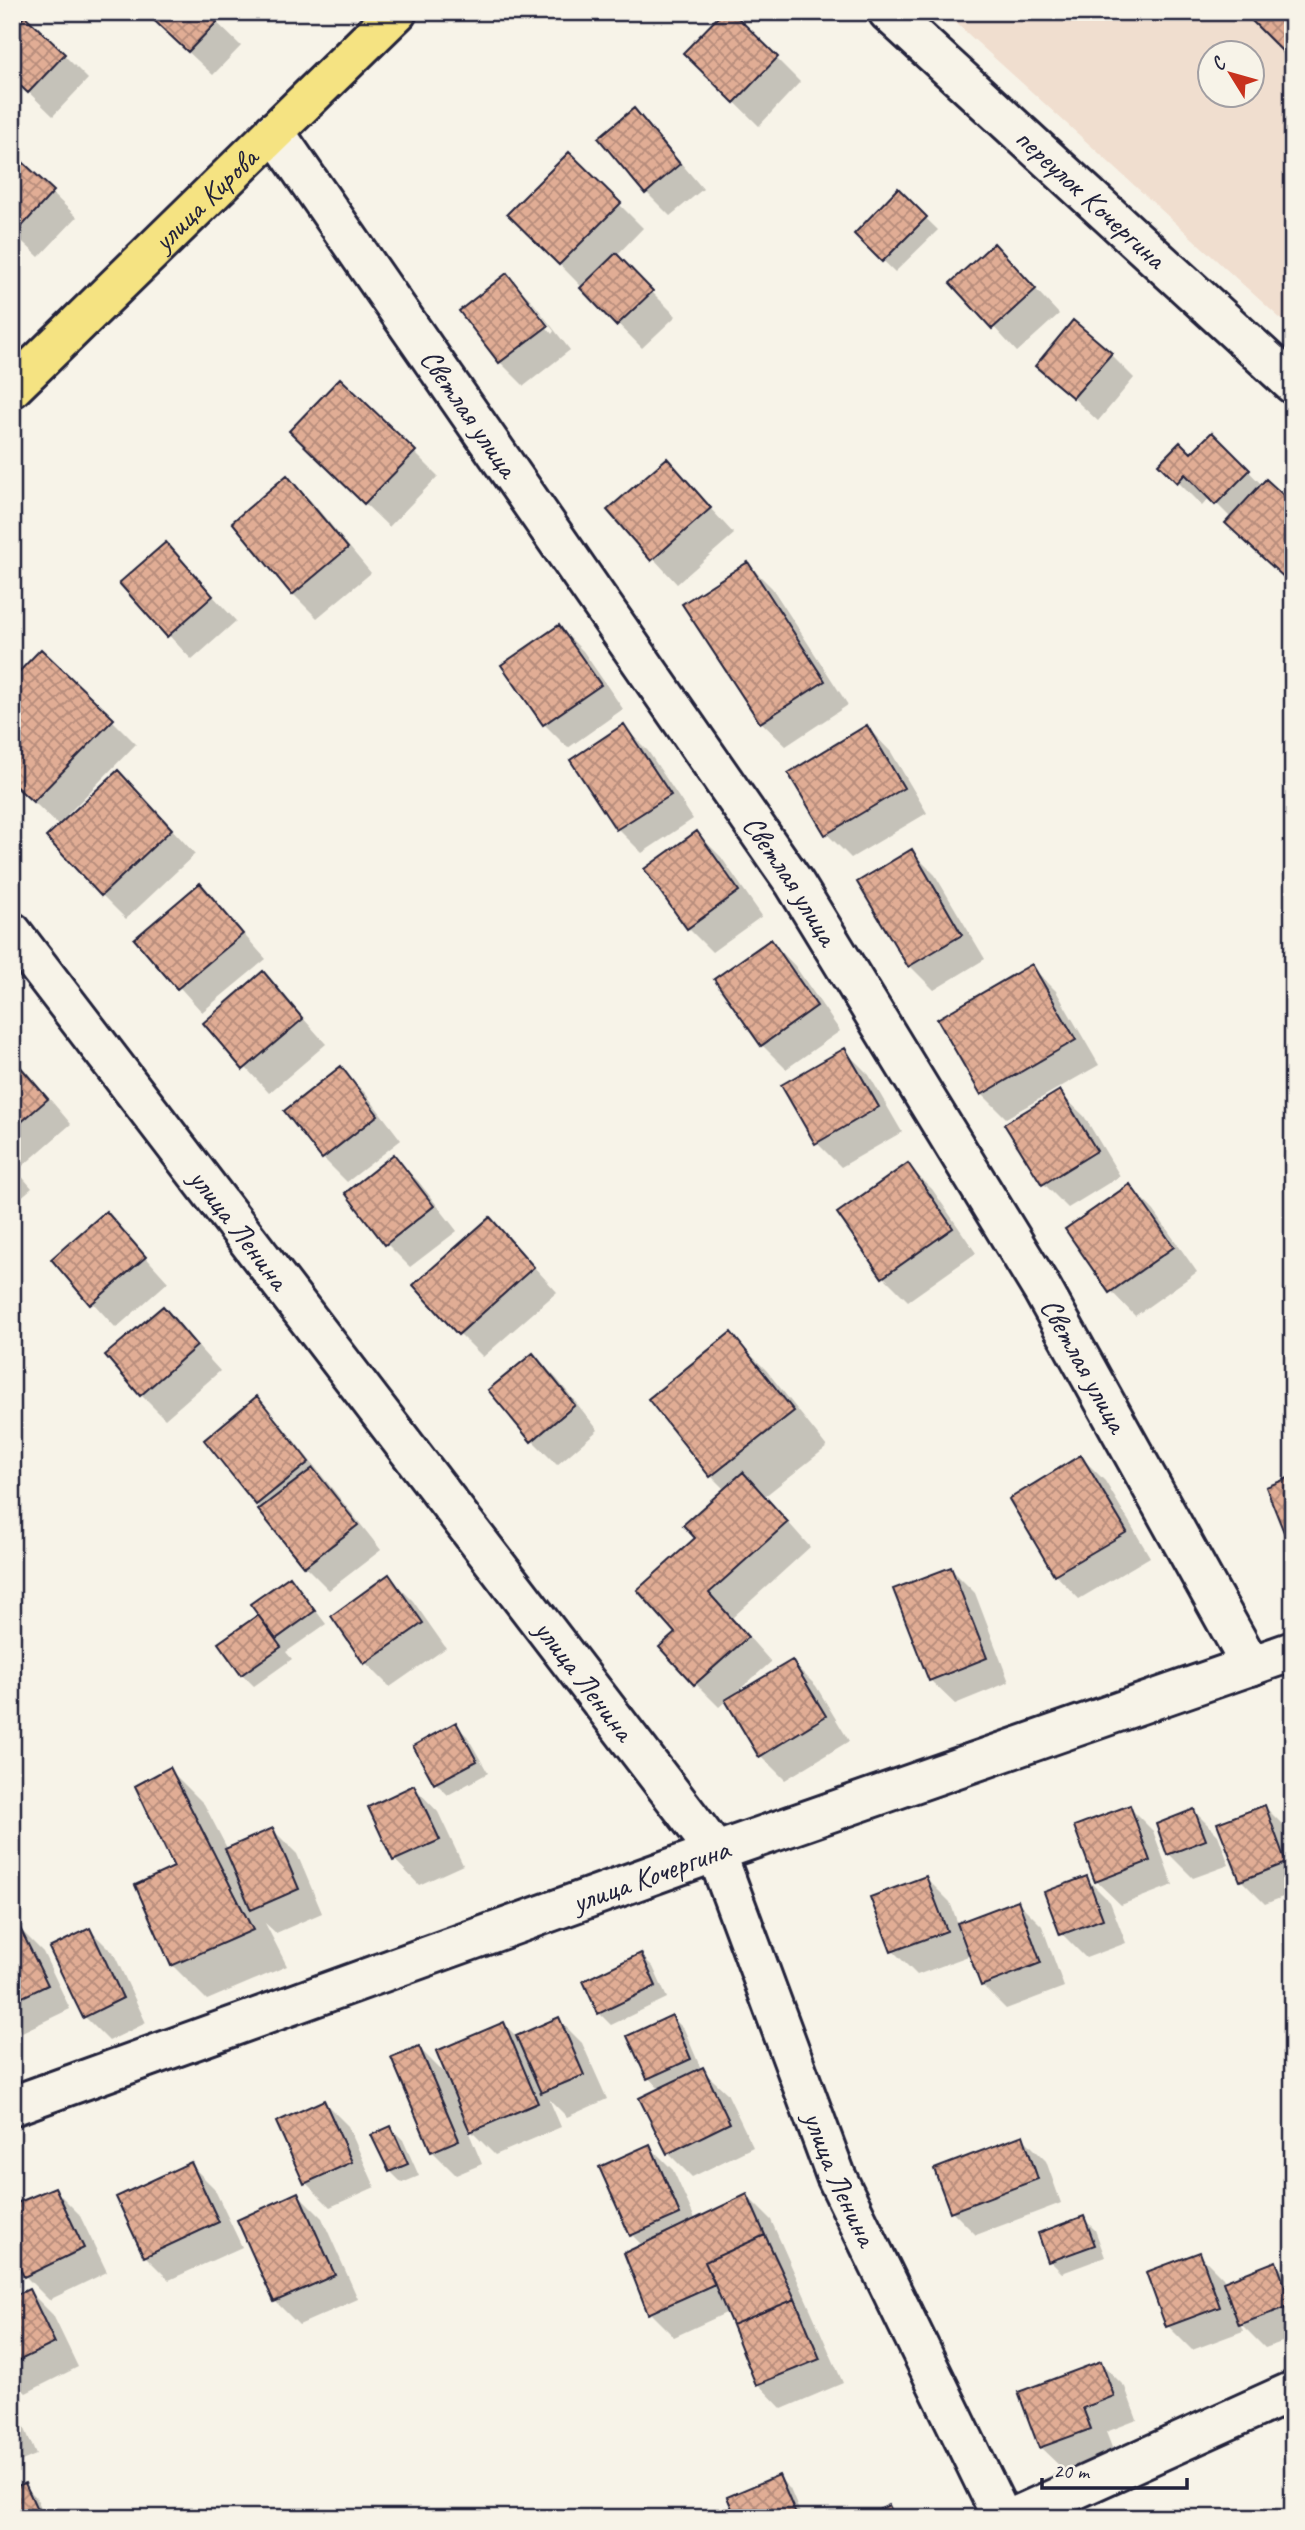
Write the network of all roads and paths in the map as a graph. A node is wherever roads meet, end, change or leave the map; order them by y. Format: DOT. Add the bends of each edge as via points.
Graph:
graph roads {
  1 [pos="397,12"];
  2 [pos="888,12"];
  3 [pos="274,131"];
  4 [pos="1293,384"];
  5 [pos="12,388"];
  6 [pos="12,932"];
  7 [pos="1293,1651"];
  8 [pos="1251,1666"];
  9 [pos="716,1852"];
  10 [pos="12,2106"];
  11 [pos="1293,2391"];
  12 [pos="1002,2518"];
  13 [pos="1012,2518"];
  1 -- 3 [label="main road, улица Кирова"];
  2 -- 4 [label="street, переулок Кочергина"];
  3 -- 5 [label="main road, улица Кирова"];
  3 -- 8 [label="street, Светлая улица" via="796,884 1042,1289"];
  6 -- 9 [label="street, улица Ленина"];
  7 -- 8 [label="street, улица Кочергина"];
  8 -- 9 [label="street, улица Кочергина"];
  9 -- 10 [label="street, улица Кочергина"];
  9 -- 12 [label="street, улица Ленина" via="836,2176"];
  11 -- 13 [label="street"];
}
